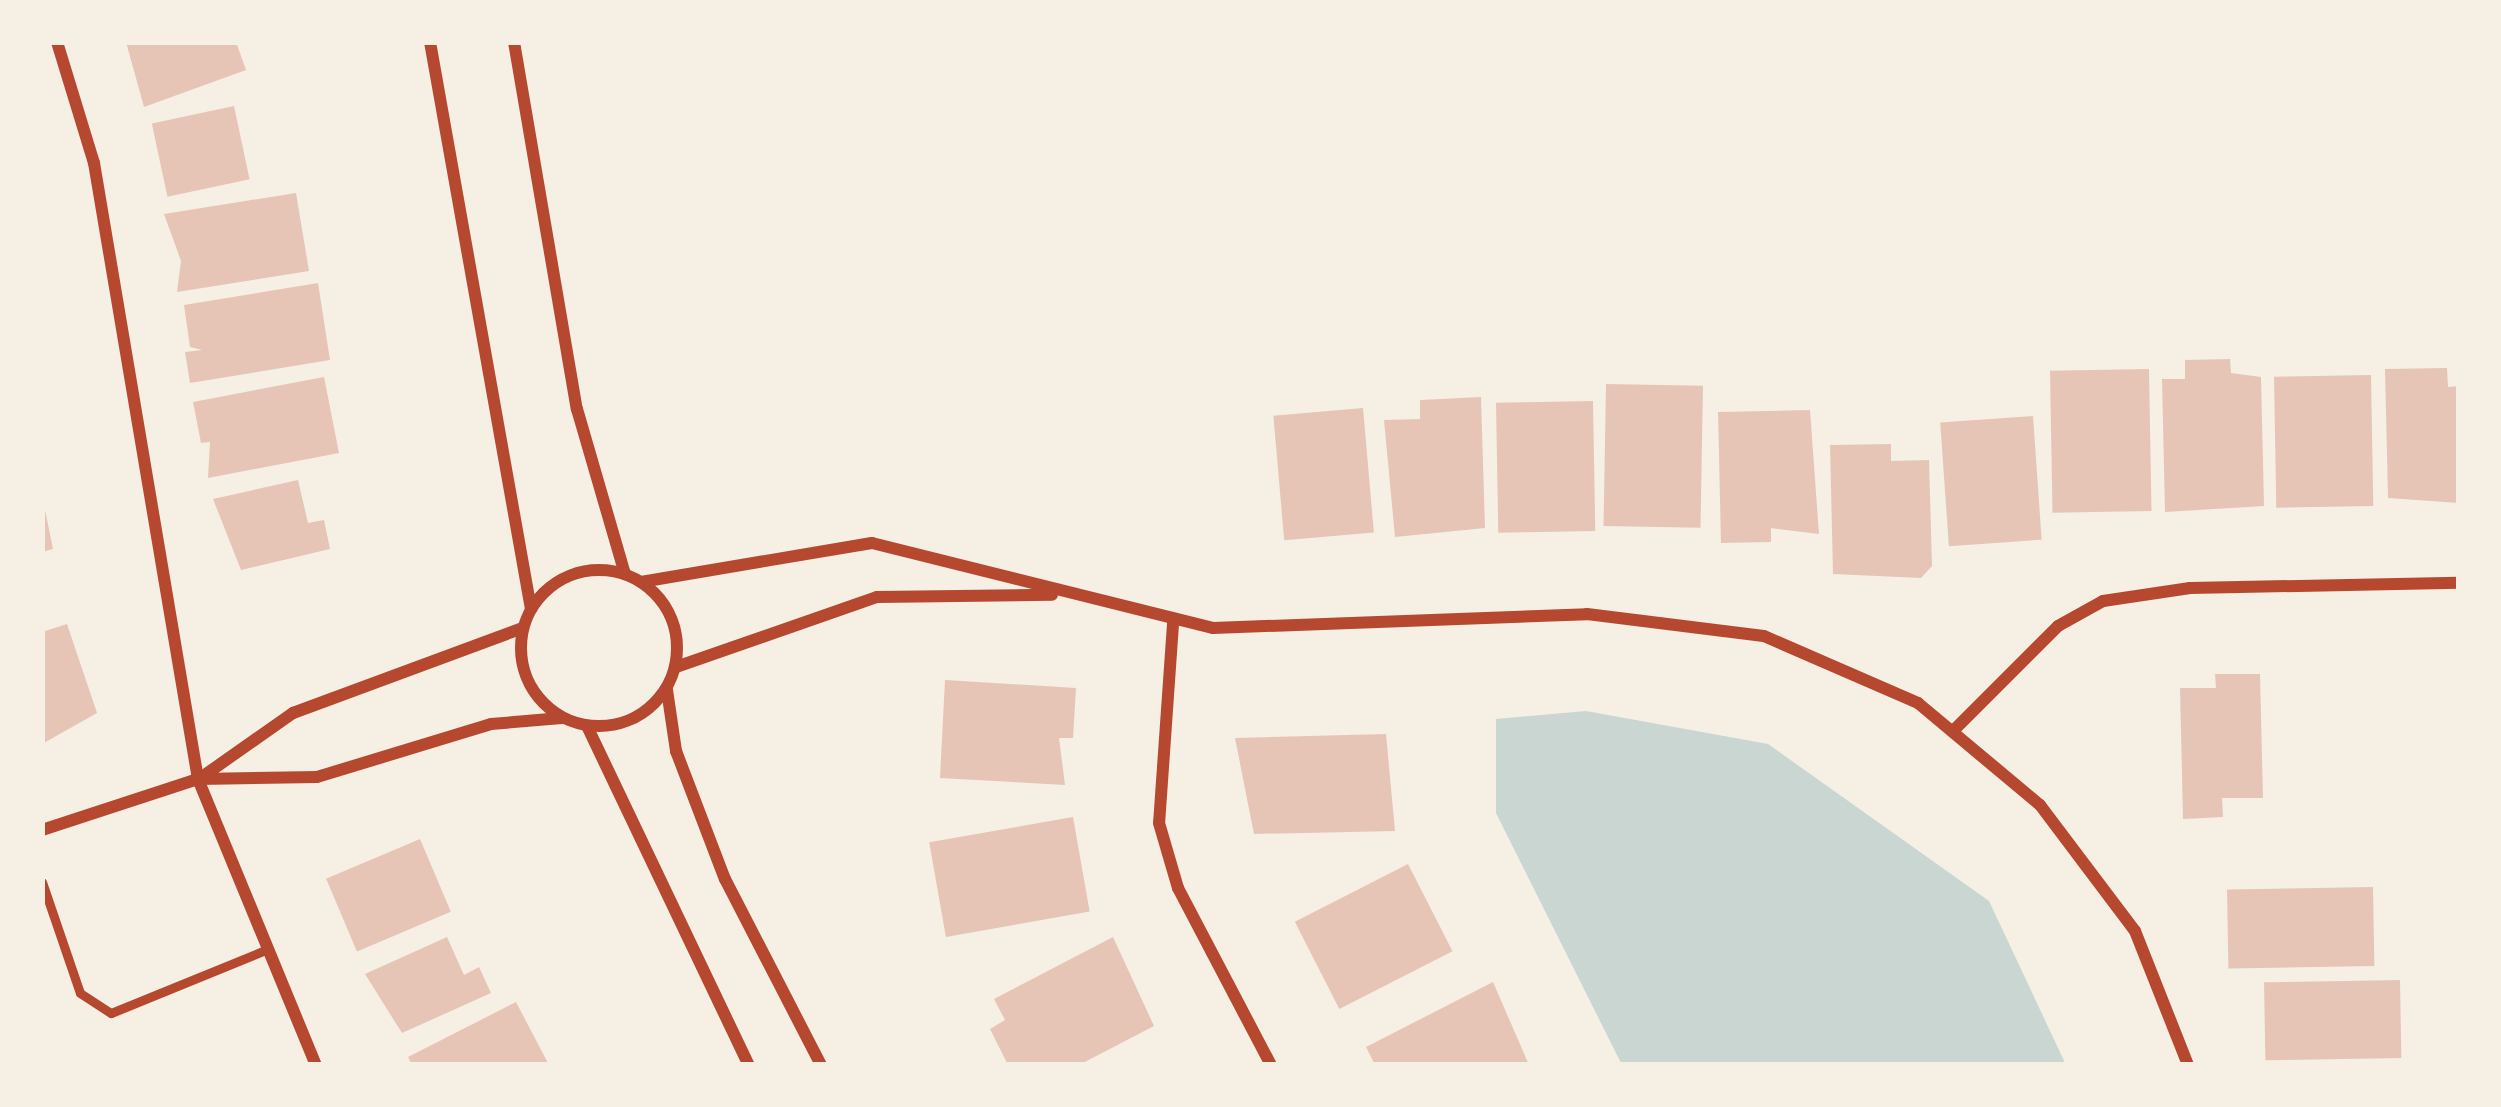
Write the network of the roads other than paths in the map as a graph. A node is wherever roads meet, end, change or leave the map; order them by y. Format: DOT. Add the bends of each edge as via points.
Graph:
graph roads {
  1 [pos="57,42"];
  2 [pos="430,42"];
  3 [pos="514,42"];
  4 [pos="625,574"];
  5 [pos="641,582"];
  6 [pos="2459,584"];
  7 [pos="1071,597"];
  8 [pos="531,609"];
  9 [pos="1173,624"];
  10 [pos="523,628"];
  11 [pos="676,667"];
  12 [pos="667,690"];
  13 [pos="562,718"];
  14 [pos="587,726"];
  15 [pos="1956,728"];
  16 [pos="198,779"];
  17 [pos="42,830"];
  18 [pos="42,882"];
  19 [pos="266,950"];
  20 [pos="316,1065"];
  21 [pos="748,1065"];
  22 [pos="821,1065"];
  23 [pos="1271,1065"];
  24 [pos="2188,1065"];
  1 -- 16 [label="street" via="94,163"];
  2 -- 8 [label="street"];
  3 -- 4 [label="street" via="577,409"];
  4 -- 5 [label="street"];
  4 -- 8 [label="street" via="562,579"];
  5 -- 7 [label="street" via="872,543"];
  5 -- 11 [label="street" via="672,619"];
  6 -- 15 [label="street" via="2191,588 2103,601 2058,626"];
  7 -- 9 [label="street"];
  7 -- 11 [label="street" via="963,589 878,597"];
  8 -- 10 [label="street"];
  9 -- 15 [label="street" via="1689,621 1826,657"];
  9 -- 23 [label="street" via="1159,824 1178,888"];
  10 -- 13 [label="street" via="523,670"];
  10 -- 16 [label="street" via="293,713"];
  11 -- 12 [label="street"];
  12 -- 14 [label="street" via="632,720"];
  12 -- 22 [label="street" via="676,751 725,879"];
  13 -- 14 [label="street"];
  13 -- 16 [label="street" via="490,724 317,777"];
  14 -- 21 [label="street"];
  15 -- 24 [label="street" via="2109,887"];
  16 -- 17 [label="street"];
  16 -- 19 [label="street"];
  18 -- 19 [label="lane" via="80,993 111,1013"];
  19 -- 20 [label="street"];
}
